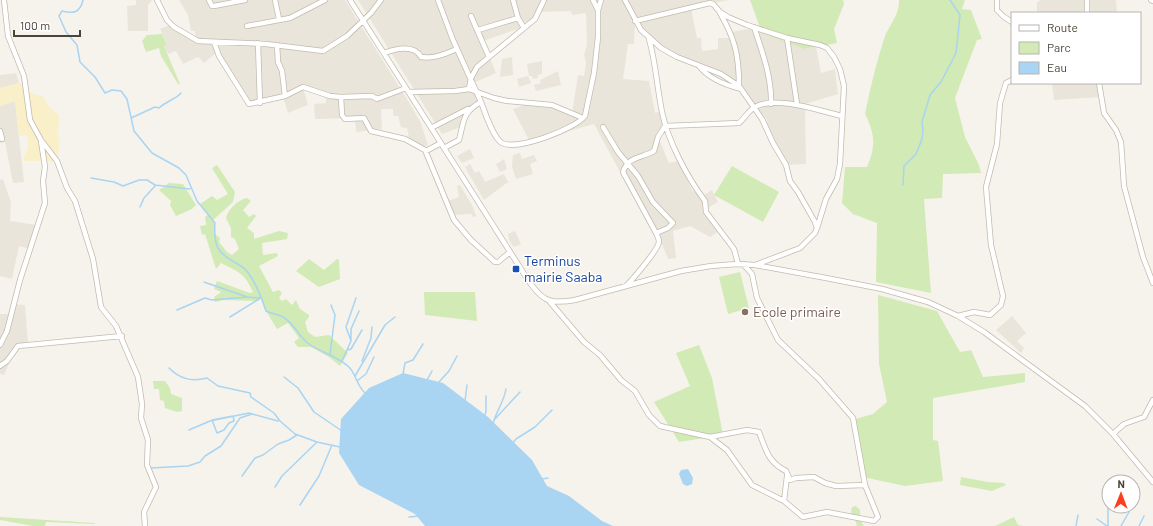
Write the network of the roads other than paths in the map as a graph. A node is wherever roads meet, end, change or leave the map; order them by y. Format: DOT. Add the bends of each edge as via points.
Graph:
graph roads {
  1 [pos="4,0"];
  2 [pos="157,0"];
  3 [pos="209,0"];
  4 [pos="245,0"];
  5 [pos="275,0"];
  6 [pos="324,0"];
  7 [pos="350,0"];
  8 [pos="381,0"];
  9 [pos="438,0"];
  10 [pos="513,0"];
  11 [pos="544,0"];
  12 [pos="593,0"];
  13 [pos="601,0"];
  14 [pos="625,0"];
  15 [pos="997,0"];
  16 [pos="1087,0"];
  17 [pos="703,2"];
  18 [pos="598,10"];
  19 [pos="720,12"];
  20 [pos="1087,12"];
  21 [pos="472,16"];
  22 [pos="518,18"];
  23 [pos="279,19"];
  24 [pos="363,20"];
  25 [pos="635,21"];
  26 [pos="1011,21"];
  27 [pos="247,26"];
  28 [pos="754,27"];
  29 [pos="524,28"];
  30 [pos="478,30"];
  31 [pos="787,38"];
  32 [pos="650,39"];
  33 [pos="214,42"];
  34 [pos="258,43"];
  35 [pos="277,45"];
  36 [pos="457,49"];
  37 [pos="384,53"];
  38 [pos="490,57"];
  39 [pos="471,78"];
  40 [pos="1011,80"];
  41 [pos="1100,84"];
  42 [pos="740,87"];
  43 [pos="469,89"];
  44 [pos="408,90"];
  45 [pos="476,90"];
  46 [pos="285,96"];
  47 [pos="341,97"];
  48 [pos="260,102"];
  49 [pos="481,102"];
  50 [pos="770,104"];
  51 [pos="797,104"];
  52 [pos="754,107"];
  53 [pos="470,109"];
  54 [pos="842,116"];
  55 [pos="584,118"];
  56 [pos="665,126"];
  57 [pos="603,127"];
  58 [pos="431,128"];
  59 [pos="0,131"];
  60 [pos="2,139"];
  61 [pos="41,140"];
  62 [pos="441,142"];
  63 [pos="444,148"];
  64 [pos="426,151"];
  65 [pos="626,164"];
  66 [pos="817,228"];
  67 [pos="656,233"];
  68 [pos="510,252"];
  69 [pos="740,264"];
  70 [pos="755,265"];
  71 [pos="1153,283"];
  72 [pos="625,287"];
  73 [pos="550,302"];
  74 [pos="958,316"];
  75 [pos="122,336"];
  76 [pos="0,345"];
  77 [pos="0,358"];
  78 [pos="7,361"];
  79 [pos="0,366"];
  80 [pos="1153,400"];
  81 [pos="1113,434"];
  82 [pos="710,437"];
  83 [pos="788,482"];
  84 [pos="1153,482"];
  85 [pos="865,485"];
  86 [pos="784,493"];
  87 [pos="778,497"];
  88 [pos="784,501"];
  89 [pos="145,526"];
  1 -- 61 [label="street" via="8,36 24,76 30,120"];
  2 -- 33 [label="street" via="164,15 174,27 198,41"];
  3 -- 4 [label="street" via="214,6"];
  5 -- 23 [label="street"];
  6 -- 23 [label="street" via="294,16"];
  7 -- 24 [label="street"];
  8 -- 24 [label="street"];
  9 -- 36 [label="street"];
  10 -- 22 [label="street"];
  11 -- 29 [label="street" via="535,19"];
  12 -- 18 [label="street"];
  13 -- 18 [label="street"];
  14 -- 25 [label="street"];
  15 -- 26 [label="street" via="997,10"];
  16 -- 20 [label="street"];
  17 -- 19 [label="street" via="713,4"];
  17 -- 25 [label="street"];
  18 -- 55 [label="street" via="594,73"];
  19 -- 28 [label="street"];
  19 -- 42 [label="street" via="734,38"];
  21 -- 30 [label="street"];
  22 -- 29 [label="street"];
  22 -- 30 [label="street"];
  23 -- 27 [label="street"];
  24 -- 35 [label="street" via="342,40 323,51"];
  24 -- 37 [label="street"];
  25 -- 32 [label="street"];
  28 -- 31 [label="street"];
  28 -- 50 [label="street" via="770,84"];
  29 -- 38 [label="street"];
  30 -- 38 [label="street"];
  31 -- 51 [label="street"];
  31 -- 54 [label="street" via="827,48 840,69 844,86"];
  32 -- 42 [label="street" via="677,57 721,74"];
  32 -- 56 [label="street"];
  33 -- 34 [label="street"];
  33 -- 48 [label="street" via="219,56 247,102"];
  34 -- 35 [label="street"];
  34 -- 48 [label="street"];
  35 -- 46 [label="street"];
  36 -- 37 [label="street" via="426,57 421,57 412,49 397,49"];
  36 -- 39 [label="street"];
  37 -- 44 [label="street"];
  38 -- 39 [label="street" via="477,67"];
  39 -- 43 [label="street"];
  39 -- 45 [label="street"];
  40 -- 74 [label="street" via="1006,82 1000,104 997,144 986,187 991,245 1002,292 1001,305 990,315 974,312"];
  41 -- 71 [label="street" via="1104,113 1121,142 1124,186 1143,257"];
  42 -- 52 [label="street"];
  43 -- 44 [label="street"];
  43 -- 45 [label="street"];
  44 -- 47 [label="street" via="377,99 372,96"];
  44 -- 58 [label="street"];
  45 -- 49 [label="street"];
  45 -- 55 [label="street" via="500,100 552,105"];
  46 -- 47 [label="street" via="303,87 310,91"];
  46 -- 48 [label="street"];
  47 -- 64 [label="street" via="342,115 345,119 364,118 371,130 413,142"];
  49 -- 53 [label="street"];
  49 -- 55 [label="street" via="494,133 499,140 507,144 527,142 570,128"];
  50 -- 51 [label="street"];
  50 -- 52 [label="street"];
  51 -- 54 [label="street"];
  52 -- 56 [label="street" via="739,123"];
  52 -- 66 [label="street" via="786,165 790,181"];
  53 -- 58 [label="street"];
  53 -- 63 [label="street" via="465,115 459,140"];
  54 -- 66 [label="street" via="837,178 826,198"];
  56 -- 65 [label="street" via="654,151"];
  56 -- 69 [label="street" via="705,201 706,212 732,246"];
  57 -- 65 [label="street"];
  58 -- 62 [label="street"];
  59 -- 60 [label="street"];
  61 -- 75 [label="street" via="57,161 67,188 75,200 93,259 101,307"];
  61 -- 76 [label="street" via="45,167 45,203 20,280 7,331"];
  62 -- 63 [label="street"];
  62 -- 64 [label="street"];
  63 -- 68 [label="street"];
  64 -- 68 [label="street" via="450,212 460,228 495,262"];
  65 -- 67 [label="street" via="624,174"];
  65 -- 67 [label="street" via="638,176 657,207 672,220 672,225"];
  66 -- 70 [label="street" via="797,250"];
  67 -- 72 [label="street" via="658,244 644,267"];
  68 -- 73 [label="street" via="531,285"];
  69 -- 70 [label="street"];
  69 -- 72 [label="street" via="697,268"];
  69 -- 85 [label="street" via="752,274 757,298 778,340 819,379 853,418"];
  70 -- 74 [label="street" via="901,294 928,302"];
  72 -- 73 [label="street" via="575,300"];
  73 -- 82 [label="street" via="620,380 635,391 657,424"];
  74 -- 81 [label="street" via="1065,390"];
  75 -- 78 [label="street" via="22,345 16,347"];
  75 -- 89 [label="street" via="138,377 142,404 141,418 148,440 147,465 156,482 156,491 144,512"];
  77 -- 78 [label="street"];
  78 -- 79 [label="street"];
  80 -- 81 [label="street" via="1144,417 1124,424"];
  81 -- 84 [label="street"];
  82 -- 83 [label="street" via="747,430 757,431 762,445 774,463 786,471"];
  82 -- 87 [label="street" via="722,445 752,485"];
  83 -- 85 [label="street" via="796,478 814,477 836,486"];
  83 -- 86 [label="street"];
  85 -- 88 [label="street" via="878,517 874,521 827,512 803,517"];
  86 -- 87 [label="street"];
  86 -- 88 [label="street"];
  87 -- 88 [label="street"];
}
